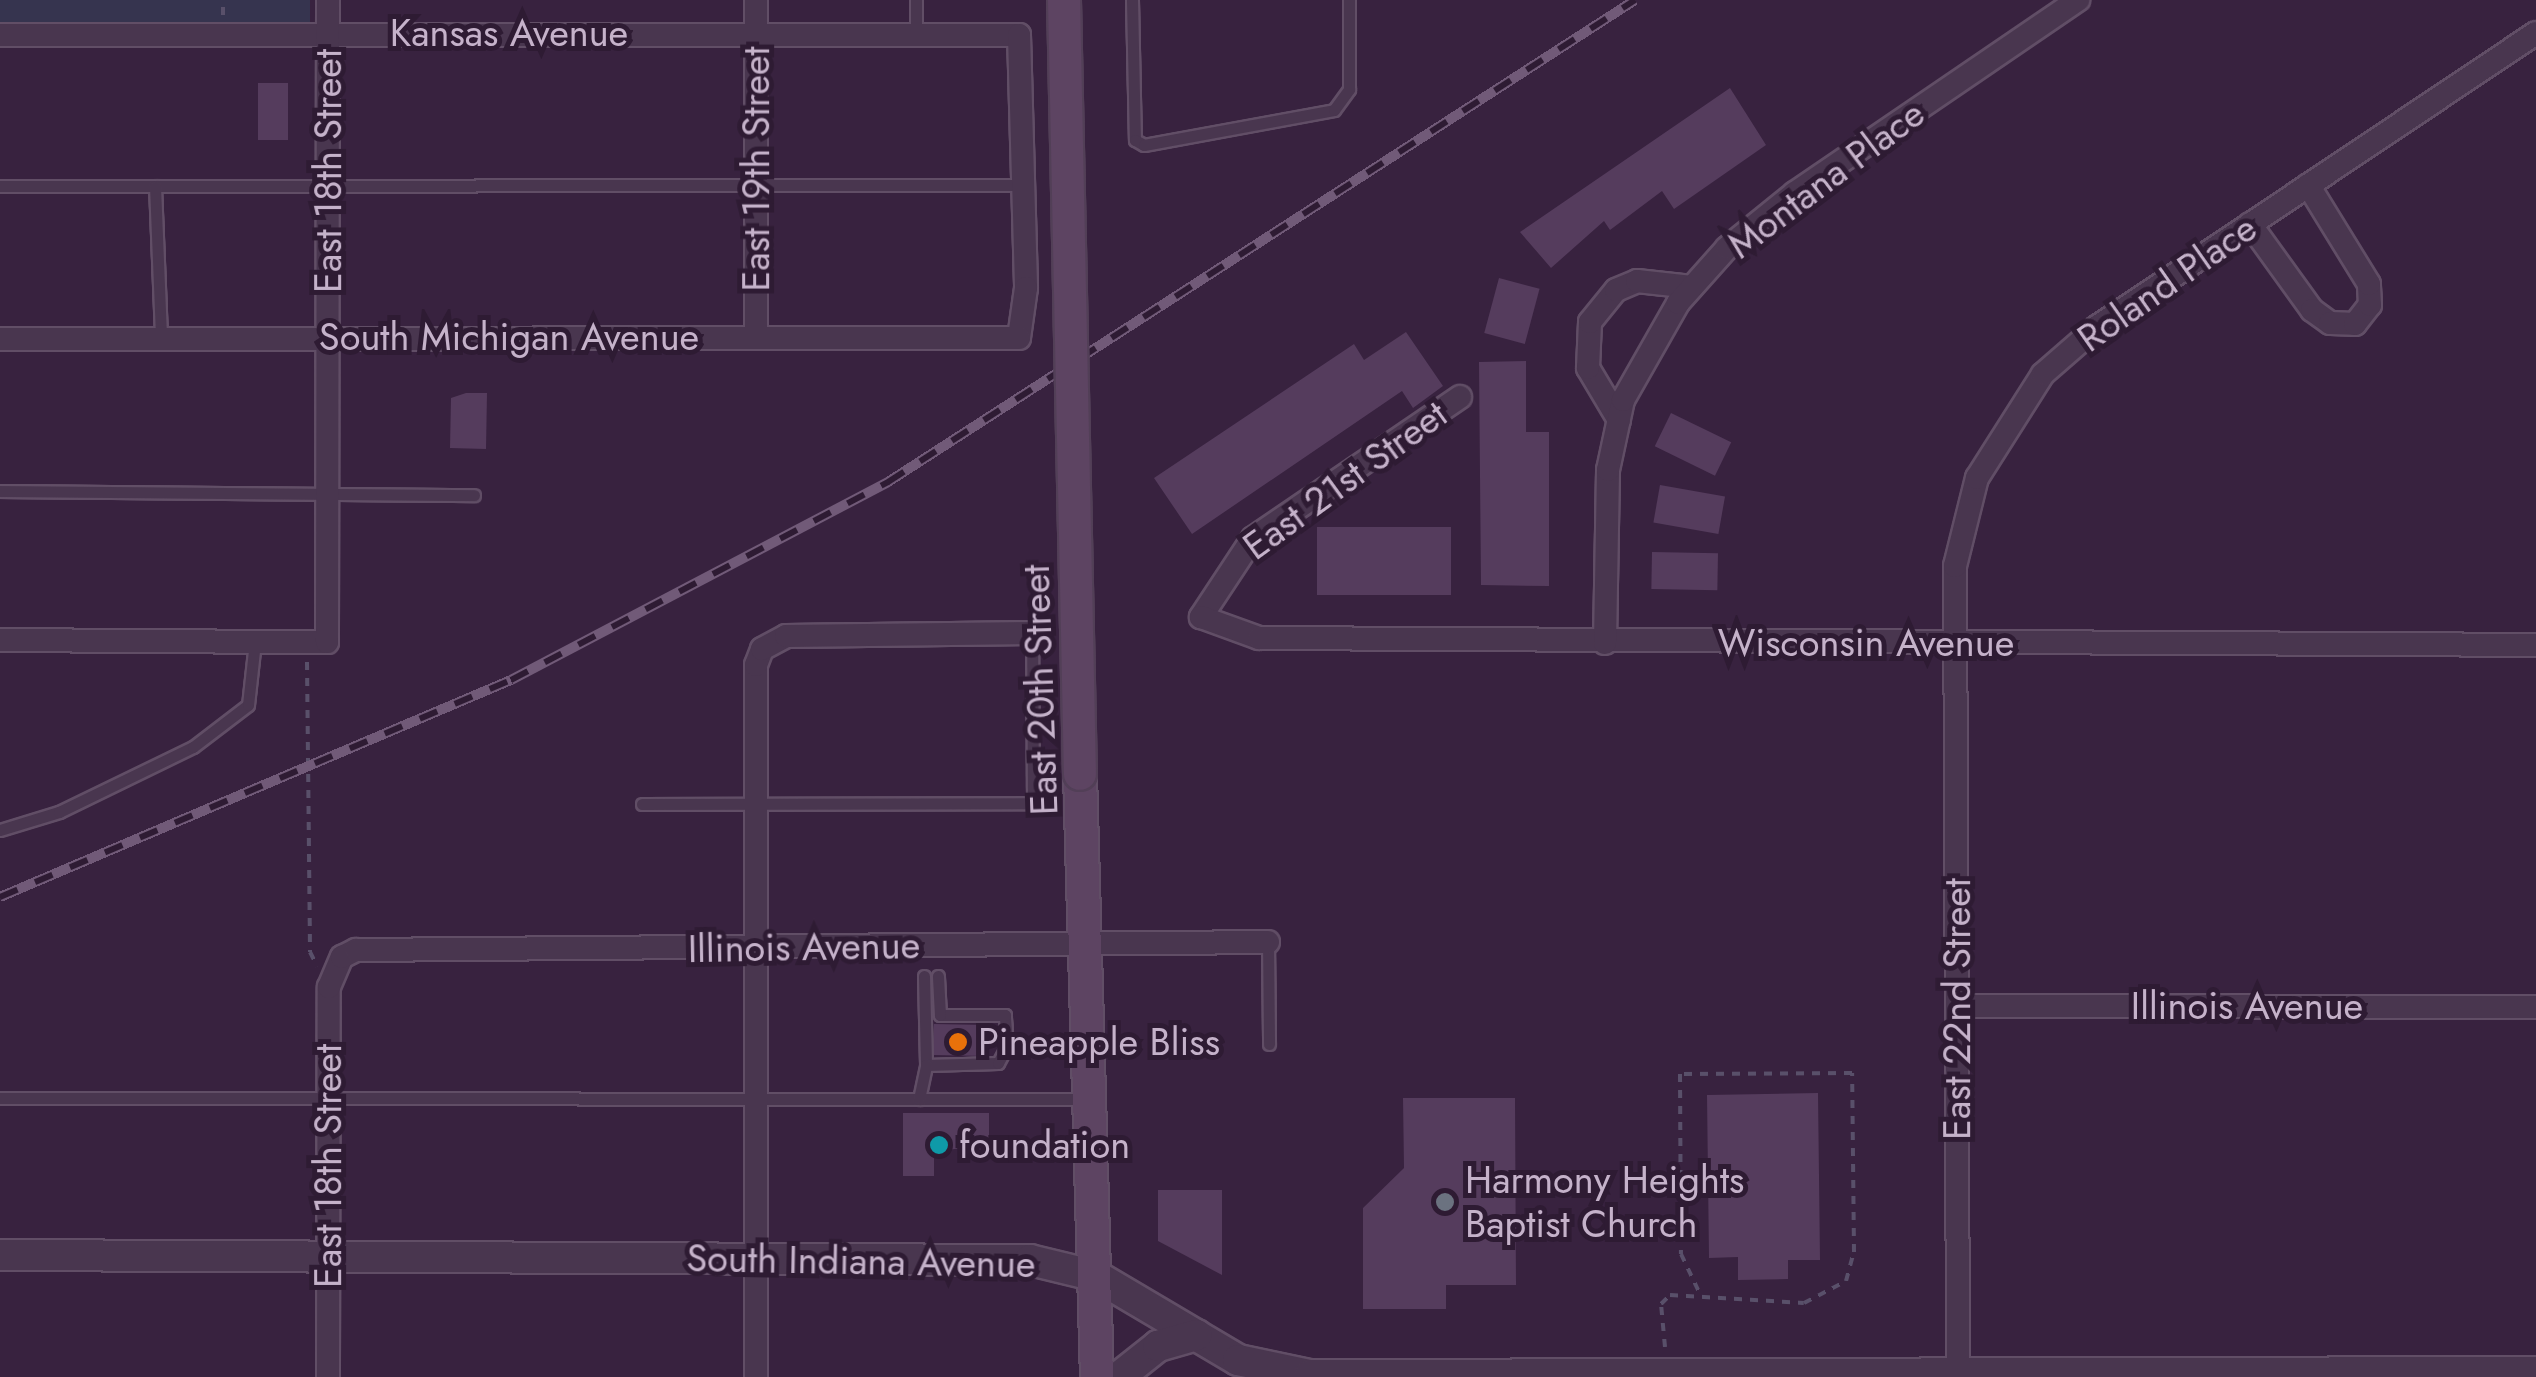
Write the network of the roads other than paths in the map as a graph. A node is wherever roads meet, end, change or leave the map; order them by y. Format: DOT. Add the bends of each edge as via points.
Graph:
graph roads {
  1 [pos="328,0"];
  2 [pos="756,0"];
  3 [pos="916,0"];
  4 [pos="1064,0"];
  5 [pos="1132,0"];
  6 [pos="1349,0"];
  7 [pos="2078,0"];
  8 [pos="2536,32"];
  9 [pos="328,33"];
  10 [pos="756,33"];
  11 [pos="916,34"];
  12 [pos="0,35"];
  13 [pos="756,184"];
  14 [pos="328,185"];
  15 [pos="1025,185"];
  16 [pos="2308,185"];
  17 [pos="0,186"];
  18 [pos="154,186"];
  19 [pos="2250,224"];
  20 [pos="1692,287"];
  21 [pos="328,337"];
  22 [pos="756,337"];
  23 [pos="160,338"];
  24 [pos="0,340"];
  25 [pos="1460,397"];
  26 [pos="1619,420"];
  27 [pos="0,492"];
  28 [pos="328,494"];
  29 [pos="474,495"];
  30 [pos="1201,617"];
  31 [pos="1032,633"];
  32 [pos="0,640"];
  33 [pos="255,642"];
  34 [pos="1605,642"];
  35 [pos="1956,644"];
  36 [pos="2536,645"];
  37 [pos="642,804"];
  38 [pos="756,804"];
  39 [pos="0,830"];
  40 [pos="1090,942"];
  41 [pos="1268,942"];
  42 [pos="758,949"];
  43 [pos="342,958"];
  44 [pos="924,976"];
  45 [pos="938,976"];
  46 [pos="1958,1006"];
  47 [pos="2536,1007"];
  48 [pos="924,1016"];
  49 [pos="940,1016"];
  50 [pos="1270,1044"];
  51 [pos="926,1064"];
  52 [pos="0,1098"];
  53 [pos="328,1098"];
  54 [pos="758,1099"];
  55 [pos="919,1099"];
  56 [pos="1093,1099"];
  57 [pos="0,1255"];
  58 [pos="328,1256"];
  59 [pos="757,1256"];
  60 [pos="1096,1276"];
  61 [pos="1196,1335"];
  62 [pos="2536,1372"];
  63 [pos="1958,1373"];
  64 [pos="2411,1374"];
  65 [pos="1634,1376"];
  66 [pos="328,1377"];
  67 [pos="756,1377"];
  68 [pos="1097,1377"];
  69 [pos="1119,1377"];
  1 -- 9 [label="street, East 18th Street"];
  2 -- 10 [label="street, East 19th Street"];
  3 -- 11 [label="lane"];
  4 -- 40 [label="main road, East 20th Street, bridge" via="1080,774"];
  5 -- 6 [label="lane" via="1134,140 1144,145 1334,110 1350,89"];
  7 -- 20 [label="street, Montana Place" via="1795,193"];
  8 -- 16 [label="street, Roland Place"];
  9 -- 10 [label="street, Kansas Avenue"];
  9 -- 12 [label="street, Kansas Avenue"];
  9 -- 14 [label="street, East 18th Street"];
  10 -- 11 [label="street, Kansas Avenue"];
  10 -- 13 [label="street, East 19th Street"];
  11 -- 15 [label="street, Kansas Avenue" via="1019,35"];
  13 -- 14 [label="lane"];
  13 -- 15 [label="lane"];
  13 -- 22 [label="street, East 19th Street"];
  14 -- 18 [label="lane"];
  14 -- 21 [label="street, East 18th Street"];
  15 -- 22 [label="street, South Michigan Avenue" via="1019,338"];
  16 -- 19 [label="street, Roland Place"];
  16 -- 19 [label="street" via="2369,284 2370,305 2355,324 2330,323 2312,310"];
  17 -- 18 [label="lane"];
  18 -- 23 [label="lane"];
  19 -- 35 [label="street, Roland Place" via="2097,327 2044,374 2006,423 1966,514 1955,566"];
  20 -- 26 [label="street, Montana Place" via="1646,347"];
  20 -- 26 [label="street" via="1637,281 1616,290 1590,322 1588,368"];
  21 -- 22 [label="street, South Michigan Avenue"];
  21 -- 23 [label="street, South Michigan Avenue"];
  21 -- 28 [label="street, East 18th Street"];
  23 -- 24 [label="street, South Michigan Avenue"];
  25 -- 30 [label="street, East 21st Street" via="1253,538"];
  26 -- 34 [label="street, Montana Place" via="1608,470"];
  27 -- 28 [label="lane"];
  28 -- 29 [label="lane"];
  28 -- 33 [label="street, East 18th Street" via="320,642"];
  30 -- 34 [label="street, Wisconsin Avenue" via="1260,638"];
  31 -- 38 [label="street" via="786,636 762,650 754,681"];
  31 -- 38 [label="lane" via="1033,803"];
  32 -- 33 [label="street"];
  33 -- 39 [label="lane" via="248,705 193,747 76,805"];
  34 -- 35 [label="street, Wisconsin Avenue"];
  35 -- 36 [label="street, Wisconsin Avenue"];
  35 -- 46 [label="street, East 22nd Street"];
  37 -- 38 [label="lane"];
  38 -- 42 [label="street"];
  40 -- 41 [label="street, Illinois Avenue"];
  40 -- 42 [label="street, Illinois Avenue"];
  40 -- 56 [label="main road, East 20th Street"];
  41 -- 50 [label="lane"];
  42 -- 43 [label="street, Illinois Avenue" via="373,946"];
  42 -- 54 [label="street"];
  43 -- 53 [label="street, East 18th Street" via="329,987"];
  44 -- 48 [label="lane"];
  45 -- 49 [label="lane"];
  46 -- 47 [label="street, Illinois Avenue"];
  46 -- 63 [label="street, East 22nd Street"];
  48 -- 49 [label="lane"];
  48 -- 51 [label="lane"];
  49 -- 51 [label="lane" via="1005,1014 1007,1046 991,1066"];
  51 -- 55 [label="lane"];
  52 -- 53 [label="lane"];
  53 -- 54 [label="lane"];
  53 -- 58 [label="street, East 18th Street"];
  54 -- 55 [label="lane"];
  54 -- 59 [label="street"];
  55 -- 56 [label="lane"];
  56 -- 60 [label="main road, East 20th Street"];
  57 -- 58 [label="street, South Indiana Avenue"];
  58 -- 59 [label="street, South Indiana Avenue"];
  58 -- 66 [label="street, East 18th Street"];
  59 -- 60 [label="street, South Indiana Avenue" via="1030,1260"];
  59 -- 67 [label="street"];
  60 -- 61 [label="street, South Indiana Avenue"];
  60 -- 68 [label="main road, East 20th Street"];
  61 -- 65 [label="street, South Indiana Avenue" via="1238,1360 1310,1375"];
  61 -- 69 [label="street" via="1158,1346"];
  62 -- 64 [label="street, South Indiana Avenue"];
  63 -- 64 [label="street, South Indiana Avenue"];
  63 -- 65 [label="street, South Indiana Avenue"];
}
